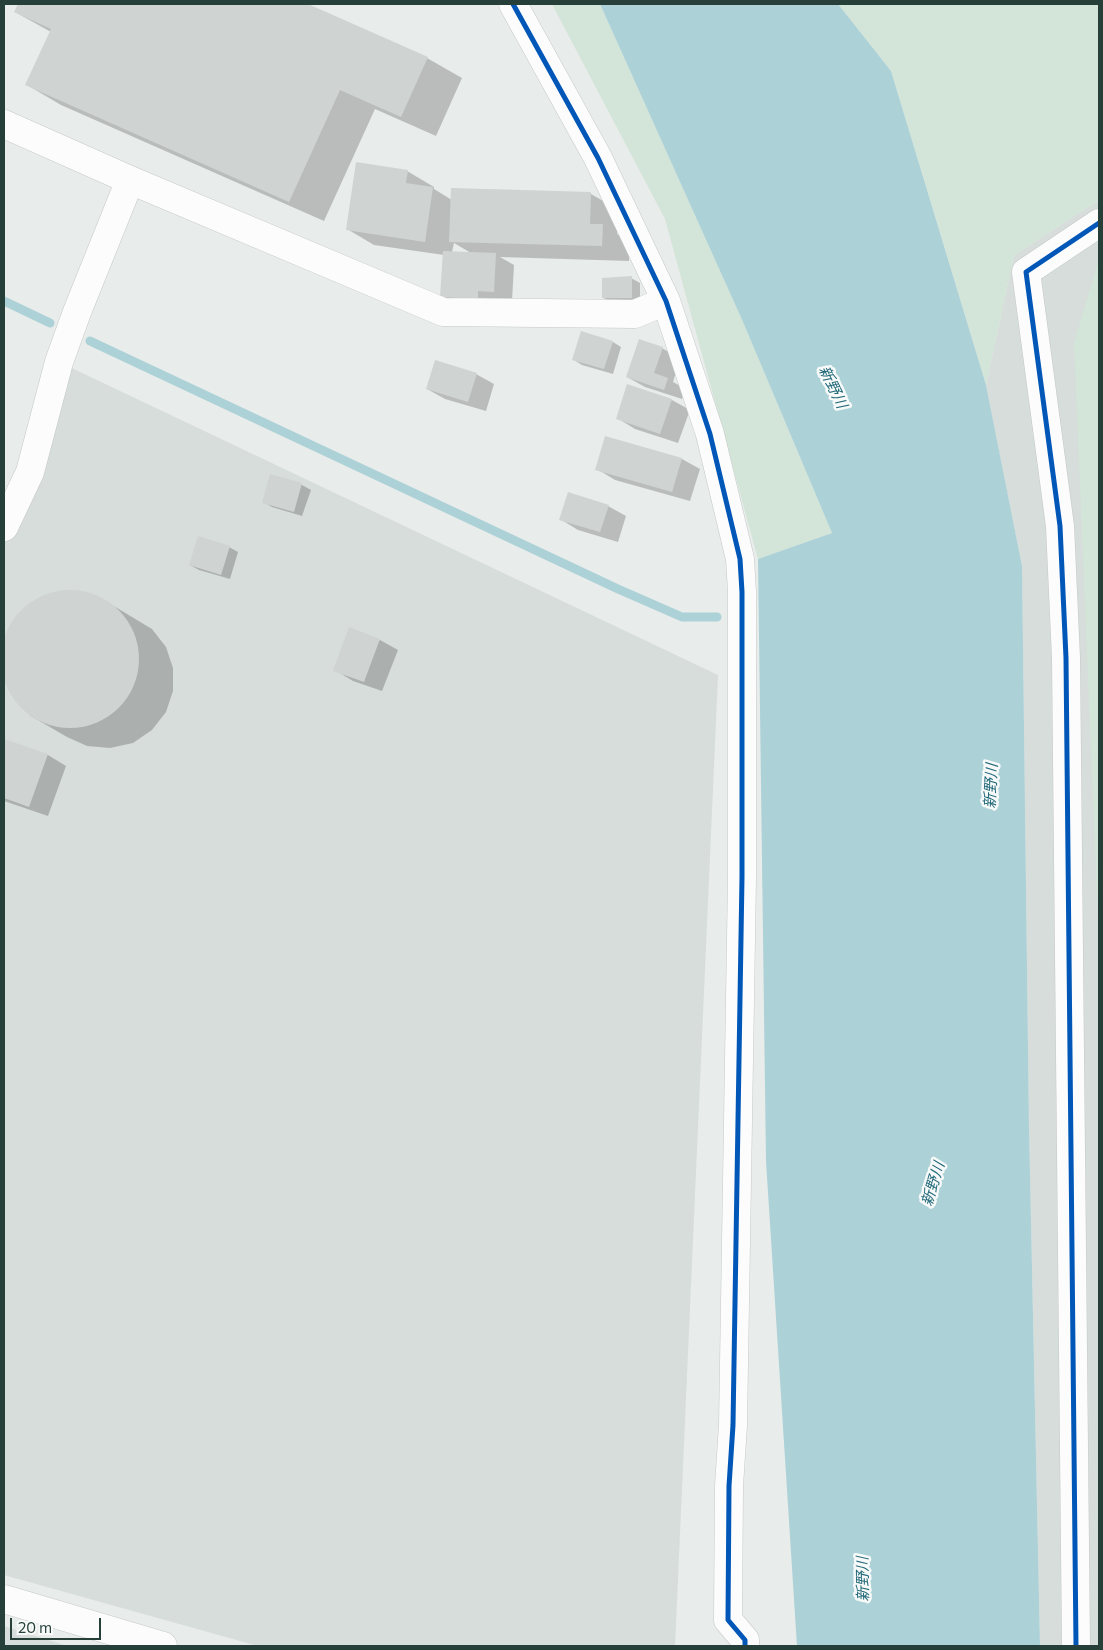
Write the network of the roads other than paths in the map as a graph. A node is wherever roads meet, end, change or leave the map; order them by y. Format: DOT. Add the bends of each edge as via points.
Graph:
graph roads {
  1 [pos="513,4"];
  2 [pos="4,124"];
  3 [pos="130,180"];
  4 [pos="1099,224"];
  5 [pos="666,301"];
  6 [pos="4,527"];
  7 [pos="4,1599"];
  8 [pos="728,1620"];
  9 [pos="163,1646"];
  10 [pos="724,1646"];
  11 [pos="745,1646"];
  12 [pos="1076,1646"];
  1 -- 5 [label="street" via="598,158"];
  2 -- 3 [label="street"];
  3 -- 5 [label="street" via="443,312 634,314"];
  3 -- 6 [label="street" via="59,362 30,472"];
  4 -- 12 [label="street" via="1026,272 1060,526 1066,658"];
  5 -- 8 [label="street" via="710,434 740,559 742,592 742,886"];
  7 -- 9 [label="street"];
  8 -- 10 [label="street"];
  8 -- 11 [label="street" via="745,1640"];
}
